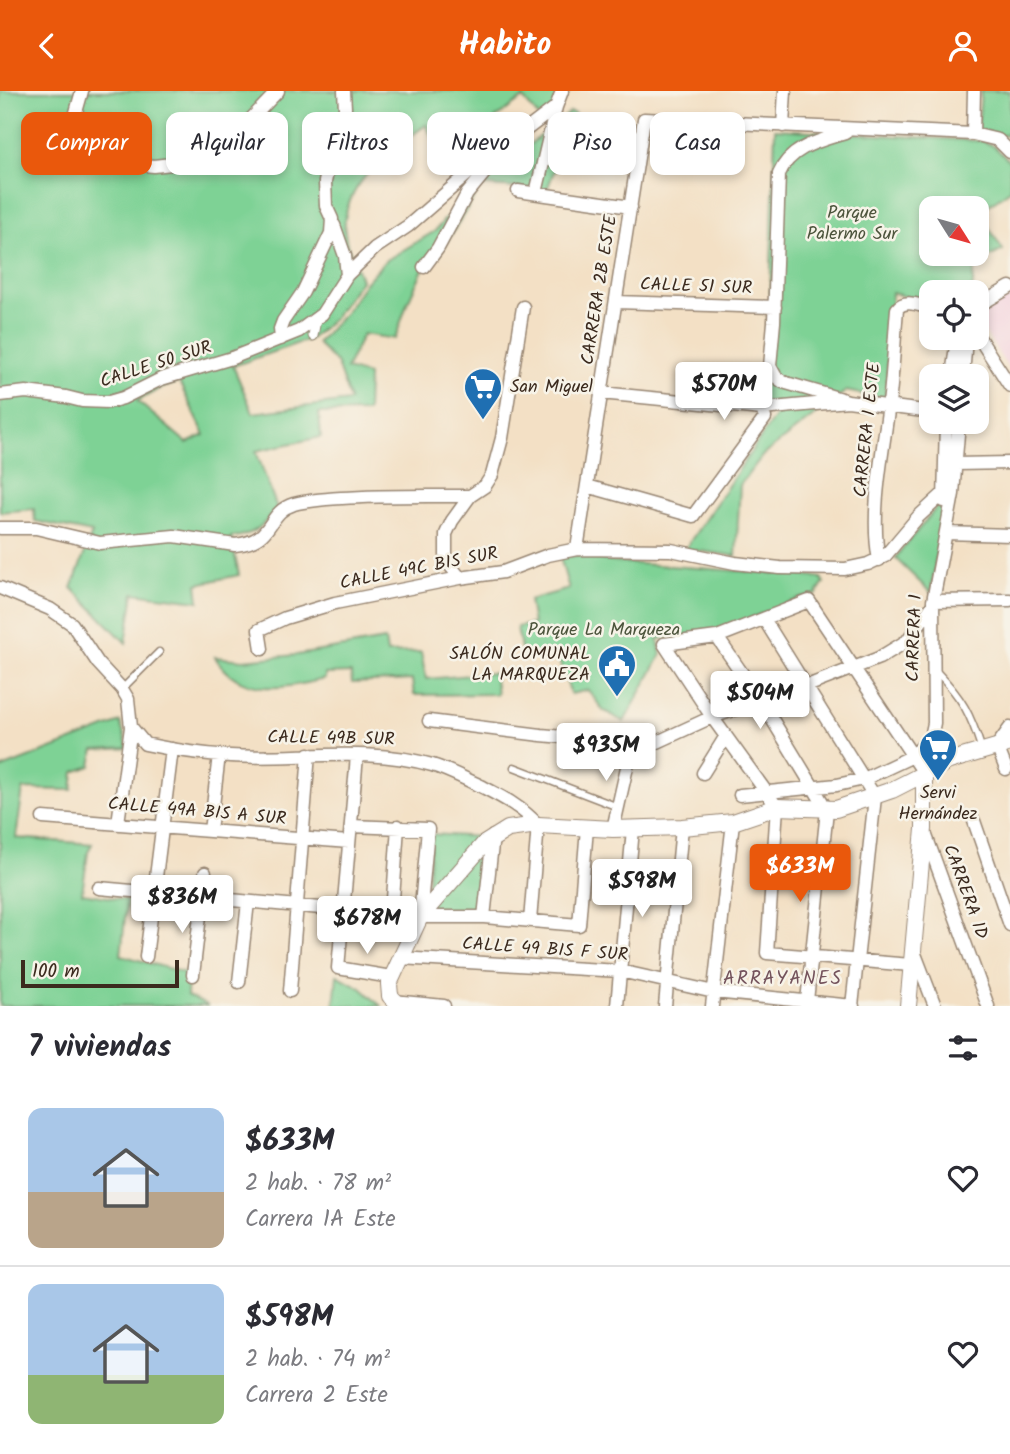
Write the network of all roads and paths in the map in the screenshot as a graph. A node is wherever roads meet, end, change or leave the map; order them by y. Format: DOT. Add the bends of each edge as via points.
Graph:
graph roads {
  1 [pos="82,91"];
  2 [pos="278,91"];
  3 [pos="344,91"];
  4 [pos="562,91"];
  5 [pos="785,91"];
  6 [pos="974,91"];
  7 [pos="556,107"];
  8 [pos="534,124"];
  9 [pos="783,126"];
  10 [pos="856,130"];
  11 [pos="973,134"];
  12 [pos="1009,146"];
  13 [pos="465,175"];
  14 [pos="481,175"];
  15 [pos="518,191"];
  16 [pos="536,193"];
  17 [pos="631,207"];
  18 [pos="332,219"];
  19 [pos="424,267"];
  20 [pos="347,275"];
  21 [pos="1010,286"];
  22 [pos="989,299"];
  23 [pos="616,302"];
  24 [pos="919,306"];
  25 [pos="523,307"];
  26 [pos="775,307"];
  27 [pos="316,320"];
  28 [pos="313,335"];
  29 [pos="281,339"];
  30 [pos="987,350"];
  31 [pos="1010,386"];
  32 [pos="601,393"];
  33 [pos="0,395"];
  34 [pos="848,401"];
  35 [pos="889,407"];
  36 [pos="762,408"];
  37 [pos="919,411"];
  38 [pos="946,434"];
  39 [pos="958,434"];
  40 [pos="1010,463"];
  41 [pos="956,464"];
  42 [pos="587,486"];
  43 [pos="948,494"];
  44 [pos="470,496"];
  45 [pos="0,528"];
  46 [pos="946,533"];
  47 [pos="1010,535"];
  48 [pos="577,549"];
  49 [pos="878,560"];
  50 [pos="460,577"];
  51 [pos="0,588"];
  52 [pos="1010,600"];
  53 [pos="933,603"];
  54 [pos="764,619"];
  55 [pos="717,637"];
  56 [pos="262,649"];
  57 [pos="159,652"];
  58 [pos="932,668"];
  59 [pos="855,669"];
  60 [pos="807,686"];
  61 [pos="122,689"];
  62 [pos="761,701"];
  63 [pos="712,716"];
  64 [pos="429,721"];
  65 [pos="131,727"];
  66 [pos="1010,728"];
  67 [pos="726,737"];
  68 [pos="632,744"];
  69 [pos="996,746"];
  70 [pos="172,749"];
  71 [pos="309,754"];
  72 [pos="219,755"];
  73 [pos="357,756"];
  74 [pos="913,756"];
  75 [pos="514,767"];
  76 [pos="1006,769"];
  77 [pos="703,773"];
  78 [pos="924,773"];
  79 [pos="864,779"];
  80 [pos="813,787"];
  81 [pos="765,792"];
  82 [pos="740,795"];
  83 [pos="875,797"];
  84 [pos="618,807"];
  85 [pos="777,807"];
  86 [pos="827,810"];
  87 [pos="43,818"];
  88 [pos="974,821"];
  89 [pos="733,822"];
  90 [pos="118,824"];
  91 [pos="538,825"];
  92 [pos="351,826"];
  93 [pos="162,827"];
  94 [pos="398,827"];
  95 [pos="682,827"];
  96 [pos="587,828"];
  97 [pos="613,829"];
  98 [pos="634,829"];
  99 [pos="924,829"];
  100 [pos="210,831"];
  101 [pos="493,836"];
  102 [pos="303,838"];
  103 [pos="349,842"];
  104 [pos="205,873"];
  105 [pos="99,888"];
  106 [pos="153,893"];
  107 [pos="202,897"];
  108 [pos="248,902"];
  109 [pos="297,906"];
  110 [pos="343,910"];
  111 [pos="392,914"];
  112 [pos="420,917"];
  113 [pos="484,917"];
  114 [pos="530,921"];
  115 [pos="1010,925"];
  116 [pos="812,956"];
  117 [pos="145,957"];
  118 [pos="912,957"];
  119 [pos="400,958"];
  120 [pos="858,960"];
  121 [pos="620,971"];
  122 [pos="193,975"];
  123 [pos="391,977"];
  124 [pos="669,981"];
  125 [pos="239,982"];
  126 [pos="290,991"];
  127 [pos="714,992"];
  128 [pos="807,1001"];
  129 [pos="397,1004"];
  130 [pos="444,1006"];
  131 [pos="617,1006"];
  132 [pos="665,1006"];
  133 [pos="712,1006"];
  134 [pos="853,1006"];
  135 [pos="908,1006"];
  136 [pos="934,1006"];
  137 [pos="988,1006"];
  1 -- 2 [label="street" via="73,123 128,161 154,166 205,154 250,120"];
  3 -- 18 [label="street" via="342,133 325,181 326,206"];
  4 -- 7 [label="street"];
  5 -- 9 [label="street"];
  6 -- 11 [label="street"];
  7 -- 8 [label="street"];
  7 -- 16 [label="street"];
  9 -- 10 [label="street"];
  9 -- 17 [label="street, CARRERA 2B ESTE" via="645,119"];
  10 -- 11 [label="street"];
  10 -- 26 [label="street" via="802,148 782,168"];
  11 -- 12 [label="street"];
  13 -- 20 [label="street"];
  14 -- 19 [label="street"];
  15 -- 16 [label="street"];
  16 -- 17 [label="street"];
  17 -- 23 [label="street, CARRERA 2B ESTE"];
  18 -- 20 [label="street"];
  18 -- 29 [label="street" via="331,233 303,292 283,321"];
  20 -- 27 [label="street"];
  21 -- 22 [label="street"];
  23 -- 26 [label="street, CALLE 51 SUR"];
  23 -- 32 [label="street, CARRERA 2B ESTE"];
  24 -- 35 [label="street, CARRERA 1 ESTE" via="906,303 897,309"];
  25 -- 44 [label="street" via="496,464 490,481"];
  26 -- 34 [label="street" via="771,372 783,381"];
  27 -- 28 [label="street"];
  27 -- 29 [label="street, CALLE 50 SUR"];
  29 -- 33 [label="street, CALLE 50 SUR" via="161,379 109,402 26,392"];
  30 -- 31 [label="street"];
  32 -- 36 [label="street"];
  32 -- 42 [label="street, CARRERA 2B ESTE"];
  34 -- 35 [label="street"];
  34 -- 36 [label="street"];
  35 -- 37 [label="street"];
  35 -- 49 [label="street, CARRERA 1 ESTE" via="879,475"];
  36 -- 42 [label="street" via="765,418 693,516"];
  38 -- 43 [label="street, CARRERA 1"];
  39 -- 41 [label="street, CARRERA 1"];
  40 -- 41 [label="street"];
  41 -- 43 [label="street, CARRERA 1"];
  42 -- 48 [label="street, CARRERA 2B ESTE"];
  43 -- 46 [label="street, CARRERA 1"];
  43 -- 49 [label="street" via="918,517"];
  44 -- 45 [label="street" via="369,496 293,504 277,515 261,537 245,544 174,536 100,543 36,528"];
  44 -- 50 [label="street" via="446,534 446,555"];
  46 -- 47 [label="street"];
  46 -- 53 [label="street, CARRERA 1"];
  48 -- 49 [label="street, CALLE 49C BIS SUR" via="671,550 780,568 845,569"];
  48 -- 50 [label="street, CALLE 49C BIS SUR" via="503,572"];
  50 -- 56 [label="street, CALLE 49C BIS SUR" via="285,618 259,629"];
  51 -- 61 [label="street" via="63,617"];
  52 -- 53 [label="street"];
  53 -- 58 [label="street, CARRERA 1"];
  53 -- 59 [label="street" via="907,641"];
  54 -- 55 [label="street"];
  54 -- 59 [label="street" via="809,601"];
  54 -- 60 [label="street"];
  55 -- 62 [label="street"];
  55 -- 63 [label="street" via="664,644"];
  57 -- 61 [label="lane"];
  58 -- 69 [label="lane"];
  58 -- 74 [label="street, CARRERA 1" via="933,731"];
  59 -- 60 [label="street"];
  59 -- 74 [label="street"];
  60 -- 62 [label="street"];
  60 -- 79 [label="street"];
  61 -- 65 [label="street" via="131,707"];
  62 -- 63 [label="street"];
  62 -- 80 [label="street"];
  63 -- 67 [label="street"];
  63 -- 68 [label="street" via="656,743"];
  64 -- 68 [label="street"];
  65 -- 70 [label="street, CALLE 49B SUR" via="145,744"];
  65 -- 90 [label="street"];
  66 -- 69 [label="street"];
  67 -- 77 [label="street"];
  67 -- 81 [label="street"];
  68 -- 84 [label="street"];
  69 -- 76 [label="street"];
  69 -- 78 [label="street"];
  70 -- 72 [label="street, CALLE 49B SUR"];
  70 -- 93 [label="street"];
  71 -- 72 [label="street, CALLE 49B SUR"];
  71 -- 73 [label="street, CALLE 49B SUR"];
  71 -- 102 [label="street"];
  72 -- 100 [label="street"];
  73 -- 91 [label="street, CALLE 49B SUR" via="432,765 496,793"];
  73 -- 92 [label="street"];
  74 -- 78 [label="street"];
  74 -- 79 [label="street"];
  75 -- 84 [label="lane"];
  78 -- 83 [label="street"];
  78 -- 99 [label="street"];
  79 -- 80 [label="street"];
  79 -- 83 [label="street"];
  80 -- 81 [label="street"];
  80 -- 86 [label="street"];
  81 -- 82 [label="street"];
  81 -- 85 [label="street"];
  83 -- 86 [label="street"];
  83 -- 120 [label="street"];
  84 -- 97 [label="street"];
  85 -- 86 [label="street"];
  85 -- 89 [label="street"];
  85 -- 116 [label="street" via="767,953"];
  86 -- 116 [label="street"];
  87 -- 90 [label="street, CALLE 49A BIS A SUR"];
  88 -- 115 [label="street"];
  89 -- 95 [label="street"];
  89 -- 127 [label="street"];
  90 -- 93 [label="street, CALLE 49A BIS A SUR"];
  91 -- 96 [label="street"];
  91 -- 101 [label="street"];
  91 -- 114 [label="street"];
  92 -- 94 [label="street"];
  92 -- 103 [label="street"];
  93 -- 100 [label="street, CALLE 49A BIS A SUR"];
  93 -- 106 [label="street"];
  94 -- 111 [label="street"];
  94 -- 112 [label="street" via="428,828"];
  95 -- 98 [label="street"];
  95 -- 124 [label="street"];
  96 -- 97 [label="street"];
  96 -- 114 [label="street" via="579,925"];
  97 -- 98 [label="street"];
  98 -- 121 [label="street"];
  99 -- 118 [label="street"];
  99 -- 137 [label="street, CARRERA 1D"];
  100 -- 102 [label="street, CALLE 49A BIS A SUR"];
  101 -- 112 [label="street"];
  101 -- 113 [label="street"];
  102 -- 103 [label="street, CALLE 49A BIS A SUR"];
  102 -- 109 [label="street"];
  103 -- 110 [label="street"];
  104 -- 107 [label="street"];
  105 -- 106 [label="street"];
  106 -- 107 [label="street"];
  106 -- 117 [label="street"];
  107 -- 108 [label="street"];
  107 -- 122 [label="street"];
  108 -- 109 [label="street"];
  108 -- 125 [label="street"];
  109 -- 110 [label="street"];
  109 -- 126 [label="street"];
  110 -- 111 [label="street"];
  110 -- 123 [label="street" via="338,968"];
  111 -- 112 [label="street"];
  112 -- 113 [label="street"];
  112 -- 119 [label="street"];
  113 -- 114 [label="street"];
  116 -- 120 [label="street"];
  116 -- 128 [label="street"];
  118 -- 120 [label="street"];
  118 -- 135 [label="street"];
  118 -- 136 [label="street"];
  119 -- 121 [label="street, CALLE 49 BIS F SUR"];
  119 -- 123 [label="street"];
  120 -- 134 [label="street"];
  121 -- 124 [label="street, CALLE 49 BIS F SUR"];
  121 -- 131 [label="street"];
  123 -- 129 [label="street" via="388,990"];
  124 -- 127 [label="street, CALLE 49 BIS F SUR"];
  124 -- 132 [label="street"];
  127 -- 128 [label="street, CALLE 49 BIS F SUR"];
  127 -- 133 [label="street"];
  128 -- 134 [label="street, CALLE 49 BIS F SUR"];
  129 -- 130 [label="street"];
}
